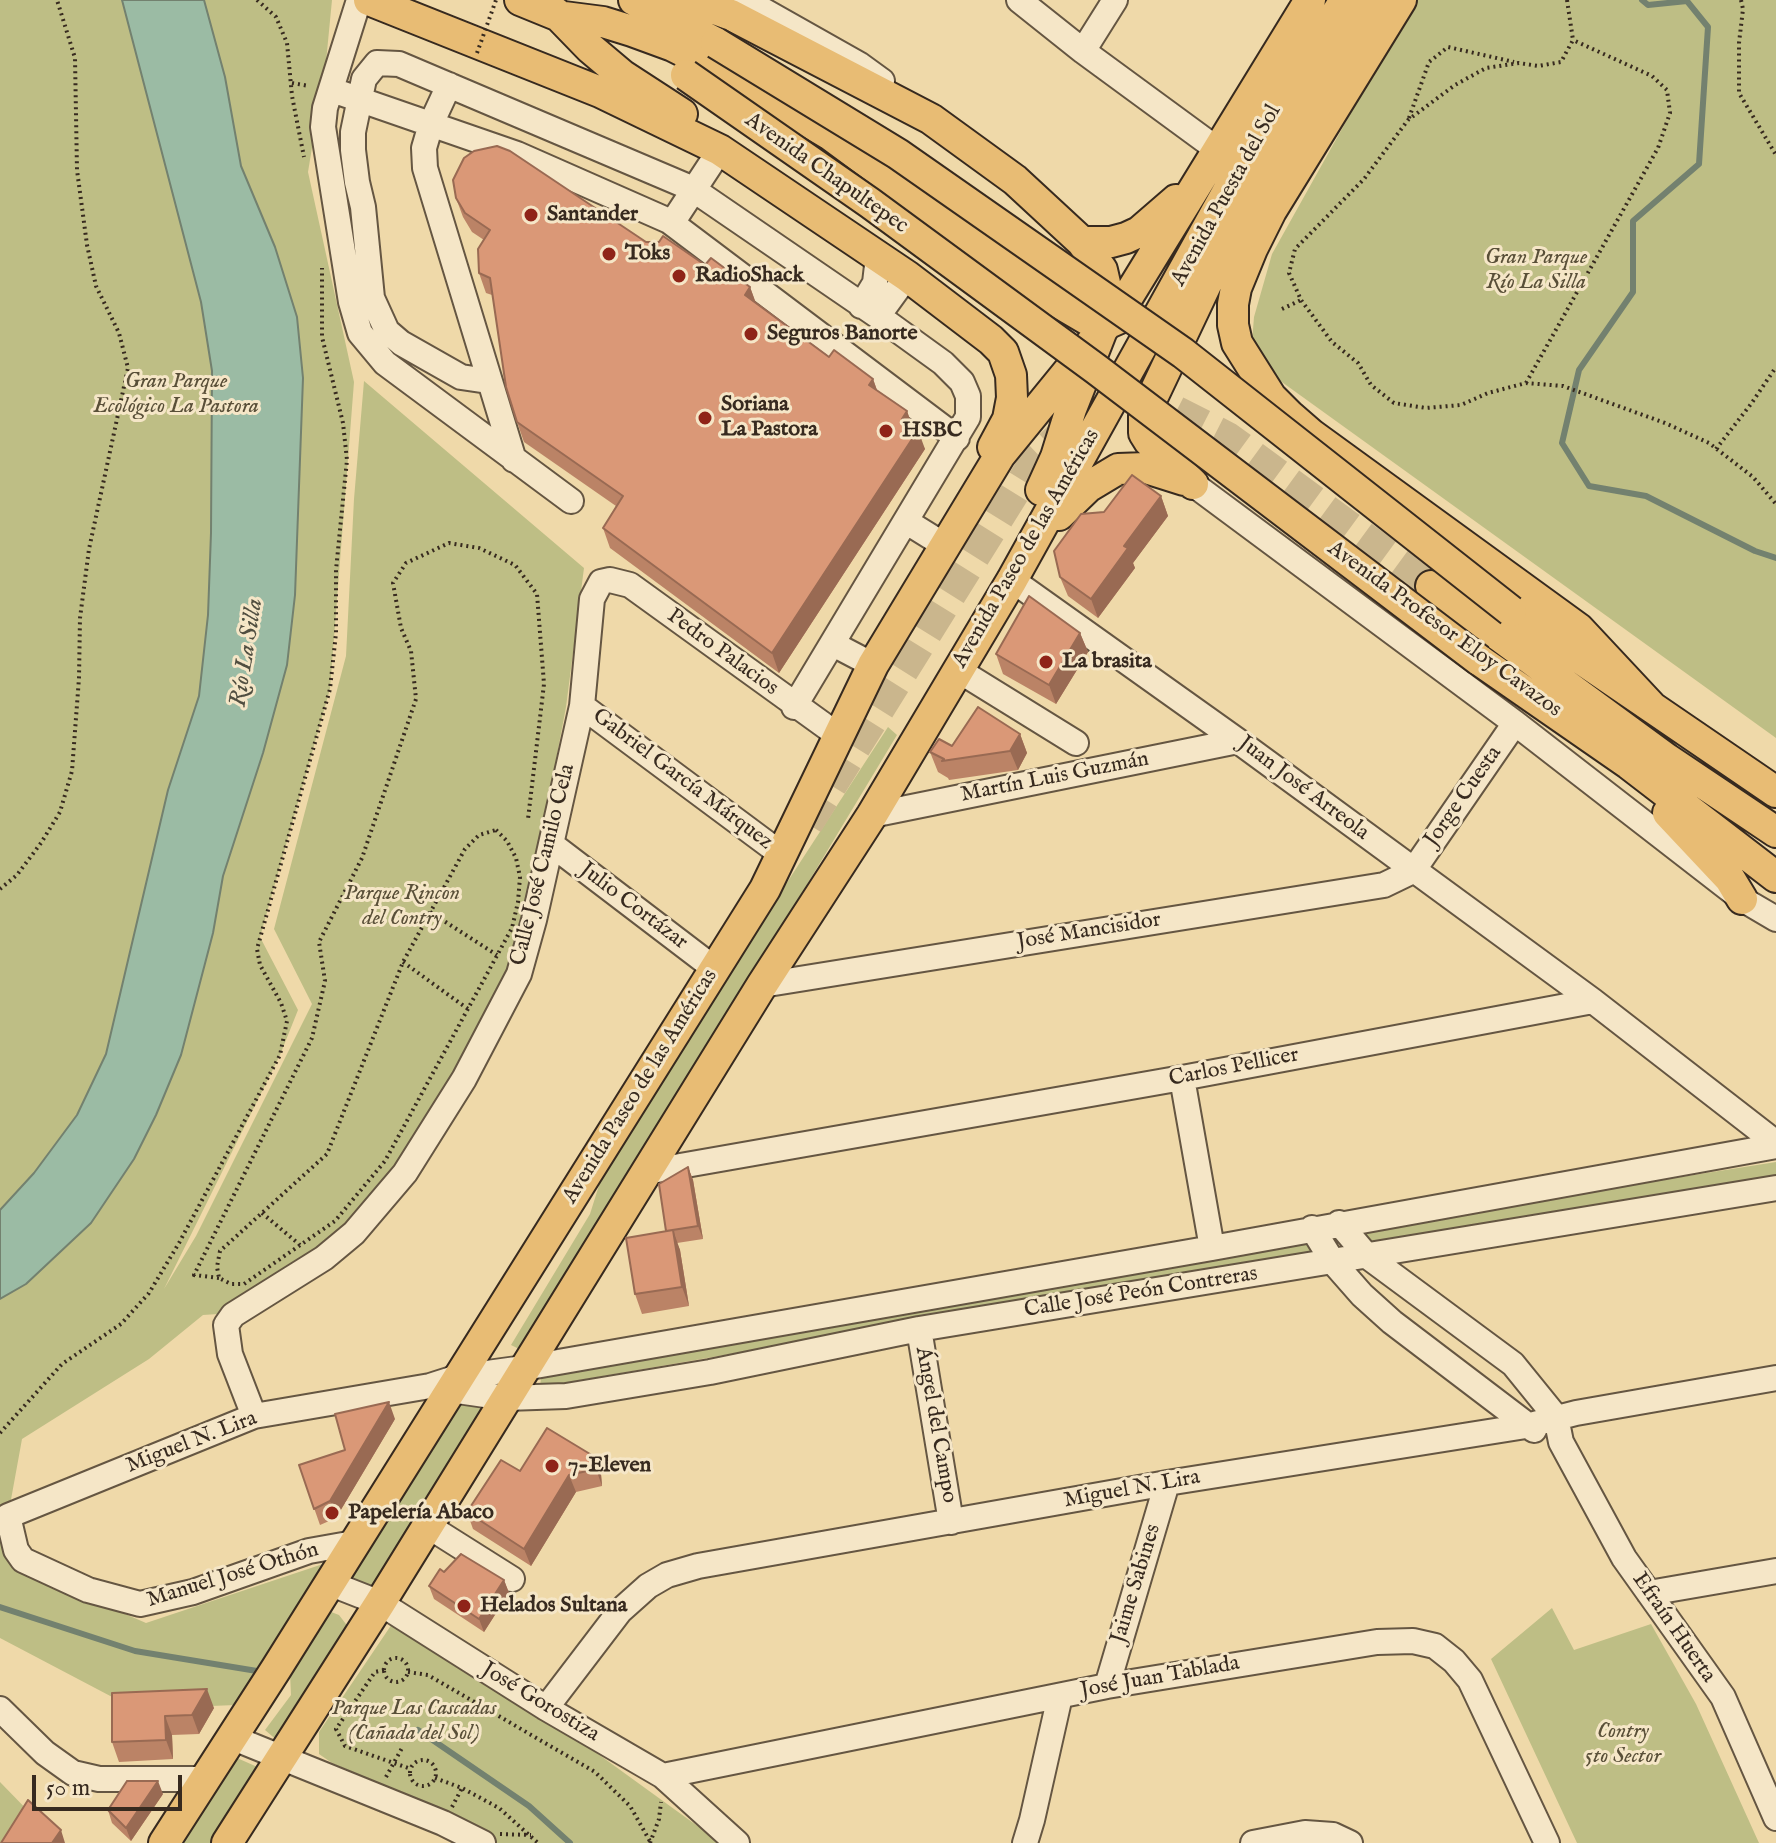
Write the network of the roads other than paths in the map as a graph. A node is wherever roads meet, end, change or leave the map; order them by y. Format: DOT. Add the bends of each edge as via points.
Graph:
graph roads {
  1 [pos="359,0"];
  2 [pos="369,0"];
  3 [pos="520,0"];
  4 [pos="745,0"];
  5 [pos="1019,0"];
  6 [pos="1115,0"];
  7 [pos="1310,0"];
  8 [pos="1345,0"];
  9 [pos="1373,0"];
  10 [pos="1401,0"];
  11 [pos="644,5"];
  12 [pos="560,15"];
  13 [pos="1083,51"];
  14 [pos="449,85"];
  15 [pos="332,90"];
  16 [pos="359,100"];
  17 [pos="931,119"];
  18 [pos="431,124"];
  19 [pos="718,149"];
  20 [pos="1218,150"];
  21 [pos="1193,187"];
  22 [pos="694,191"];
  23 [pos="672,223"];
  24 [pos="1082,242"];
  25 [pos="878,257"];
  26 [pos="907,276"];
  27 [pos="1174,291"];
  28 [pos="870,311"];
  29 [pos="1104,325"];
  30 [pos="1165,368"];
  31 [pos="1259,378"];
  32 [pos="488,381"];
  33 [pos="1078,389"];
  34 [pos="1114,389"];
  35 [pos="957,438"];
  36 [pos="1000,455"];
  37 [pos="514,460"];
  38 [pos="1076,463"];
  39 [pos="1048,478"];
  40 [pos="1193,484"];
  41 [pos="571,501"];
  42 [pos="907,522"];
  43 [pos="951,534"];
  44 [pos="1018,568"];
  45 [pos="601,582"];
  46 [pos="1431,586"];
  47 [pos="833,644"];
  48 [pos="873,665"];
  49 [pos="956,674"];
  50 [pos="582,706"];
  51 [pos="1651,706"];
  52 [pos="794,707"];
  53 [pos="1515,723"];
  54 [pos="839,736"];
  55 [pos="1238,741"];
  56 [pos="1076,743"];
  57 [pos="1629,764"];
  58 [pos="1776,792"];
  59 [pos="872,815"];
  60 [pos="1776,832"];
  61 [pos="551,844"];
  62 [pos="781,854"];
  63 [pos="1413,871"];
  64 [pos="1776,877"];
  65 [pos="1742,899"];
  66 [pos="1776,919"];
  67 [pos="715,969"];
  68 [pos="762,985"];
  69 [pos="1593,1001"];
  70 [pos="1182,1078"];
  71 [pos="1776,1144"];
  72 [pos="646,1172"];
  73 [pos="1776,1188"];
  74 [pos="1339,1223"];
  75 [pos="1312,1228"];
  76 [pos="1212,1248"];
  77 [pos="1367,1256"];
  78 [pos="1333,1262"];
  79 [pos="919,1329"];
  80 [pos="524,1368"];
  81 [pos="1776,1378"];
  82 [pos="446,1385"];
  83 [pos="506,1398"];
  84 [pos="254,1416"];
  85 [pos="1556,1417"];
  86 [pos="1526,1426"];
  87 [pos="1561,1442"];
  88 [pos="1167,1483"];
  89 [pos="8,1516"];
  90 [pos="951,1522"];
  91 [pos="428,1526"];
  92 [pos="354,1543"];
  93 [pos="1776,1571"];
  94 [pos="512,1579"];
  95 [pos="329,1583"];
  96 [pos="1649,1593"];
  97 [pos="380,1603"];
  98 [pos="1107,1686"];
  99 [pos="1060,1696"];
  100 [pos="546,1708"];
  101 [pos="0,1709"];
  102 [pos="231,1737"];
  103 [pos="281,1757"];
  104 [pos="663,1776"];
  105 [pos="205,1779"];
  106 [pos="1776,1818"];
  107 [pos="164,1843"];
  108 [pos="227,1843"];
  109 [pos="482,1843"];
  110 [pos="737,1843"];
  111 [pos="1025,1843"];
  112 [pos="1253,1843"];
  113 [pos="1350,1843"];
  114 [pos="1547,1843"];
  1 -- 15 [label="street"];
  2 -- 19 [label="main road" via="600,92"];
  3 -- 12 [label="main road, Avenida Chapultepec"];
  4 -- 17 [label="street" via="860,65"];
  5 -- 13 [label="street"];
  6 -- 13 [label="street"];
  7 -- 20 [label="main road, Avenida Puesta del Sol"];
  8 -- 27 [label="main road, Avenida Puesta del Sol" via="1249,153"];
  9 -- 30 [label="main road" via="1210,276"];
  10 -- 31 [label="main road" via="1271,211 1236,288 1237,343"];
  11 -- 17 [label="main road" via="712,8 731,15"];
  11 -- 51 [label="main road, bridge" via="898,154 1183,353 1511,611"];
  12 -- 19 [label="main road" via="590,48 706,132"];
  12 -- 29 [label="main road" via="632,31 725,72 829,134 1051,298"];
  12 -- 34 [label="main road, Avenida Chapultepec, bridge" via="686,75 870,203"];
  13 -- 20 [label="street"];
  14 -- 16 [label="street" via="399,64 377,63 364,79"];
  14 -- 18 [label="street"];
  14 -- 22 [label="street"];
  15 -- 16 [label="street"];
  15 -- 37 [label="street" via="325,108 325,149 360,333 385,363"];
  16 -- 18 [label="street"];
  16 -- 32 [label="street" via="353,150 377,311 401,343 461,377"];
  17 -- 24 [label="main road" via="1015,180"];
  18 -- 23 [label="street" via="517,154"];
  18 -- 32 [label="street" via="425,168"];
  19 -- 22 [label="street"];
  19 -- 25 [label="main road"];
  20 -- 21 [label="main road, Avenida Puesta del Sol"];
  21 -- 24 [label="main road" via="1139,232 1111,242"];
  21 -- 29 [label="main road, Avenida Puesta del Sol" via="1135,287"];
  22 -- 23 [label="street"];
  22 -- 28 [label="street"];
  23 -- 35 [label="street"];
  24 -- 29 [label="main road" via="1102,270"];
  25 -- 26 [label="main road"];
  25 -- 28 [label="street"];
  26 -- 28 [label="street"];
  26 -- 43 [label="main road" via="991,340 1003,352 1011,375 1008,419"];
  27 -- 29 [label="main road"];
  27 -- 34 [label="main road, Avenida Puesta del Sol"];
  28 -- 35 [label="street" via="962,382 968,417"];
  29 -- 33 [label="main road"];
  29 -- 36 [label="main road, Avenida Paseo de las Américas"];
  30 -- 31 [label="main road" via="1201,362"];
  30 -- 40 [label="main road" via="1144,415 1144,433"];
  31 -- 51 [label="main road" via="1271,397 1312,435 1579,629"];
  32 -- 37 [label="street"];
  33 -- 38 [label="main road" via="1082,411"];
  33 -- 39 [label="main road"];
  34 -- 38 [label="main road, Avenida Paseo de las Américas"];
  34 -- 57 [label="main road, Avenida Profesor Eloy Cavazos, bridge" via="1479,660"];
  35 -- 42 [label="street"];
  36 -- 39 [label="main road" via="1017,442 1032,443 1044,454"];
  36 -- 43 [label="main road, Avenida Paseo de las Américas"];
  37 -- 41 [label="street"];
  38 -- 44 [label="main road, Avenida Paseo de las Américas"];
  39 -- 49 [label="main road" via="970,617 953,657 951,672"];
  40 -- 44 [label="main road" via="1146,468 1118,469 1078,495"];
  40 -- 53 [label="street"];
  42 -- 43 [label="street"];
  42 -- 47 [label="street"];
  43 -- 48 [label="main road, Avenida Paseo de las Américas"];
  44 -- 49 [label="main road, Avenida Paseo de las Américas"];
  44 -- 55 [label="street, Juan José Arreola"];
  45 -- 50 [label="street, Calle José Camilo Cela" via="592,599"];
  45 -- 52 [label="street, Pedro Palacios" via="630,585"];
  46 -- 60 [label="main road"];
  47 -- 48 [label="street"];
  47 -- 52 [label="street"];
  48 -- 54 [label="main road, Avenida Paseo de las Américas"];
  49 -- 56 [label="street"];
  49 -- 59 [label="main road, Avenida Paseo de las Américas"];
  50 -- 61 [label="street, Calle José Camilo Cela"];
  50 -- 62 [label="street, Gabriel García Márquez"];
  51 -- 58 [label="main road"];
  52 -- 54 [label="street, Pedro Palacios"];
  53 -- 63 [label="street, Jorge Cuesta"];
  53 -- 65 [label="street"];
  54 -- 62 [label="main road, Avenida Paseo de las Américas"];
  55 -- 59 [label="street, Martín Luis Guzmán"];
  55 -- 63 [label="street, Juan José Arreola"];
  57 -- 64 [label="main road, Avenida Profesor Eloy Cavazos"];
  57 -- 65 [label="main road"];
  59 -- 68 [label="main road, Avenida Paseo de las Américas"];
  61 -- 67 [label="street, Julio Cortázar"];
  61 -- 84 [label="street, Calle José Camilo Cela" via="519,974 464,1079 405,1173 324,1258 233,1315 226,1325 230,1354"];
  62 -- 67 [label="main road, Avenida Paseo de las Américas"];
  63 -- 68 [label="street, José Mancisidor" via="1384,885"];
  63 -- 69 [label="street, Juan José Arreola"];
  65 -- 66 [label="street"];
  67 -- 82 [label="main road, Avenida Paseo de las Américas"];
  68 -- 72 [label="main road, Avenida Paseo de las Américas"];
  69 -- 70 [label="street, Carlos Pellicer"];
  69 -- 71 [label="street"];
  70 -- 72 [label="street, Carlos Pellicer"];
  70 -- 76 [label="street"];
  71 -- 74 [label="street, Calle José Peón Contreras"];
  72 -- 80 [label="main road, Avenida Paseo de las Américas"];
  73 -- 77 [label="street, Calle José Peón Contreras"];
  74 -- 75 [label="street, Calle José Peón Contreras"];
  74 -- 77 [label="street, Efraín Huerta"];
  75 -- 76 [label="street, Calle José Peón Contreras"];
  75 -- 78 [label="street"];
  76 -- 80 [label="street, Calle José Peón Contreras"];
  77 -- 78 [label="street, Calle José Peón Contreras"];
  77 -- 85 [label="street, Efraín Huerta" via="1513,1364"];
  78 -- 79 [label="street, Calle José Peón Contreras"];
  78 -- 86 [label="street" via="1392,1322"];
  79 -- 83 [label="street, Calle José Peón Contreras" via="710,1372 566,1396"];
  79 -- 90 [label="street, Ángel del Campo"];
  80 -- 82 [label="street, Calle José Peón Contreras"];
  80 -- 83 [label="main road, Avenida Paseo de las Américas"];
  81 -- 85 [label="street, Miguel N. Lira"];
  82 -- 83 [label="street, Calle José Peón Contreras"];
  82 -- 84 [label="street, Miguel N. Lira"];
  82 -- 92 [label="main road, Avenida Paseo de las Américas"];
  83 -- 91 [label="main road, Avenida Paseo de las Américas"];
  84 -- 89 [label="street, Miguel N. Lira"];
  85 -- 86 [label="street, Miguel N. Lira"];
  85 -- 87 [label="street, Efraín Huerta"];
  86 -- 87 [label="street"];
  86 -- 88 [label="street, Miguel N. Lira"];
  87 -- 96 [label="street, Efraín Huerta"];
  88 -- 90 [label="street, Miguel N. Lira"];
  88 -- 98 [label="street, Jaime Sabines"];
  89 -- 92 [label="street, Manuel José Othón" via="23,1560 88,1590 140,1604 193,1592 309,1551"];
  90 -- 100 [label="street, Miguel N. Lira" via="667,1575 620,1611"];
  91 -- 94 [label="street"];
  91 -- 97 [label="main road, Avenida Paseo de las Américas"];
  92 -- 95 [label="main road, Avenida Paseo de las Américas"];
  93 -- 96 [label="street"];
  95 -- 97 [label="street, José Gorostiza"];
  95 -- 102 [label="main road, Avenida Paseo de las Américas"];
  96 -- 106 [label="street, Efraín Huerta" via="1723,1697"];
  97 -- 100 [label="street, José Gorostiza"];
  97 -- 103 [label="main road, Avenida Paseo de las Américas"];
  98 -- 99 [label="street, José Juan Tablada"];
  98 -- 114 [label="street, José Juan Tablada" via="1377,1642 1435,1646 1470,1680"];
  99 -- 104 [label="street, José Juan Tablada"];
  99 -- 111 [label="street"];
  100 -- 104 [label="street, José Gorostiza"];
  101 -- 105 [label="street" via="73,1773 99,1779"];
  102 -- 103 [label="street"];
  102 -- 105 [label="main road, Avenida Paseo de las Américas"];
  103 -- 108 [label="main road, Avenida Paseo de las Américas"];
  103 -- 109 [label="street"];
  104 -- 110 [label="street, José Gorostiza"];
  105 -- 107 [label="main road, Avenida Paseo de las Américas"];
  112 -- 113 [label="street" via="1305,1833 1333,1835"];
}
